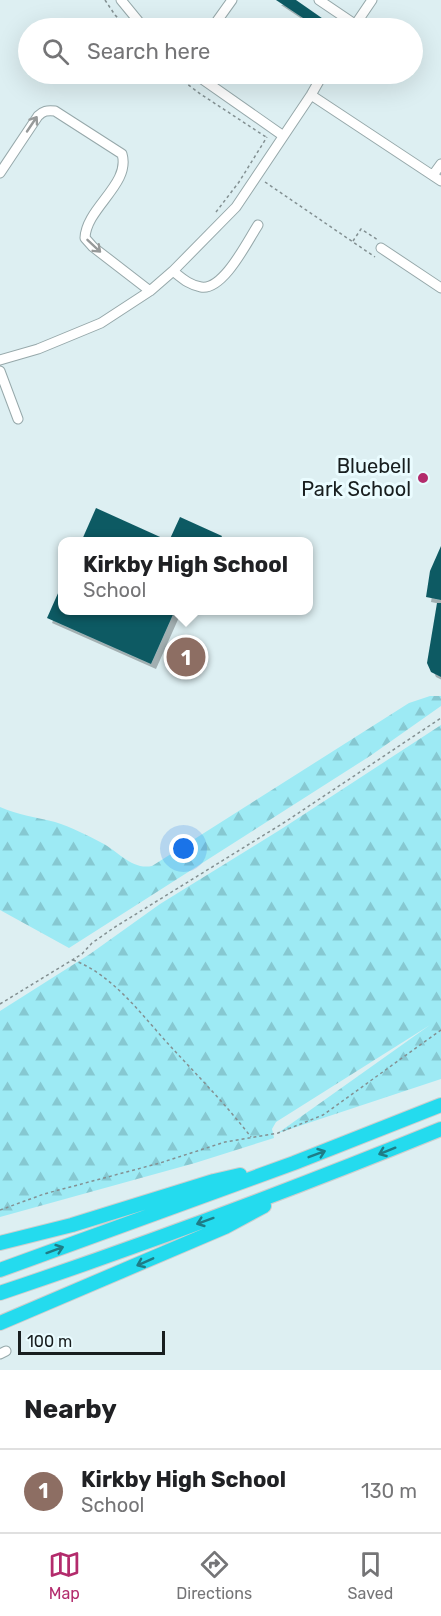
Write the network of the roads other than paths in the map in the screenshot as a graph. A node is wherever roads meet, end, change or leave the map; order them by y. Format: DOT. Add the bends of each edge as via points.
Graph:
graph roads {
  1 [pos="121,0"];
  2 [pos="232,0"];
  3 [pos="318,0"];
  4 [pos="372,0"];
  5 [pos="136,18"];
  6 [pos="219,18"];
  7 [pos="342,18"];
  8 [pos="360,18"];
  9 [pos="209,84"];
  10 [pos="317,84"];
  11 [pos="311,95"];
  12 [pos="282,135"];
  13 [pos="441,164"];
  14 [pos="0,173"];
  15 [pos="437,178"];
  16 [pos="258,225"];
  17 [pos="381,248"];
  18 [pos="173,271"];
  19 [pos="439,282"];
  20 [pos="150,291"];
  21 [pos="0,360"];
  22 [pos="0,371"];
  23 [pos="18,419"];
  24 [pos="441,1105"];
  25 [pos="441,1129"];
  26 [pos="294,1163"];
  27 [pos="311,1181"];
  28 [pos="0,1243"];
  29 [pos="0,1270"];
  30 [pos="0,1293"];
  31 [pos="0,1323"];
  1 -- 5 [label="street"];
  2 -- 6 [label="street"];
  3 -- 7 [label="street"];
  4 -- 8 [label="street"];
  9 -- 12 [label="street"];
  10 -- 11 [label="street"];
  11 -- 12 [label="street"];
  11 -- 15 [label="street"];
  12 -- 18 [label="street" via="236,207"];
  13 -- 15 [label="street"];
  14 -- 20 [label="street, one-way" via="38,116 49,110 122,154 123,170 87,225 85,238"];
  16 -- 18 [label="street" via="223,278 213,286 190,284"];
  17 -- 19 [label="street"];
  18 -- 20 [label="street"];
  20 -- 21 [label="street" via="101,323"];
  22 -- 23 [label="street"];
  26 -- 24 [label="highway, one-way"];
  25 -- 27 [label="highway, one-way"];
  26 -- 28 [label="highway" via="214,1181 139,1206"];
  29 -- 26 [label="highway, one-way"];
  27 -- 30 [label="highway, one-way"];
  27 -- 31 [label="highway, one-way" via="225,1227"];
}
